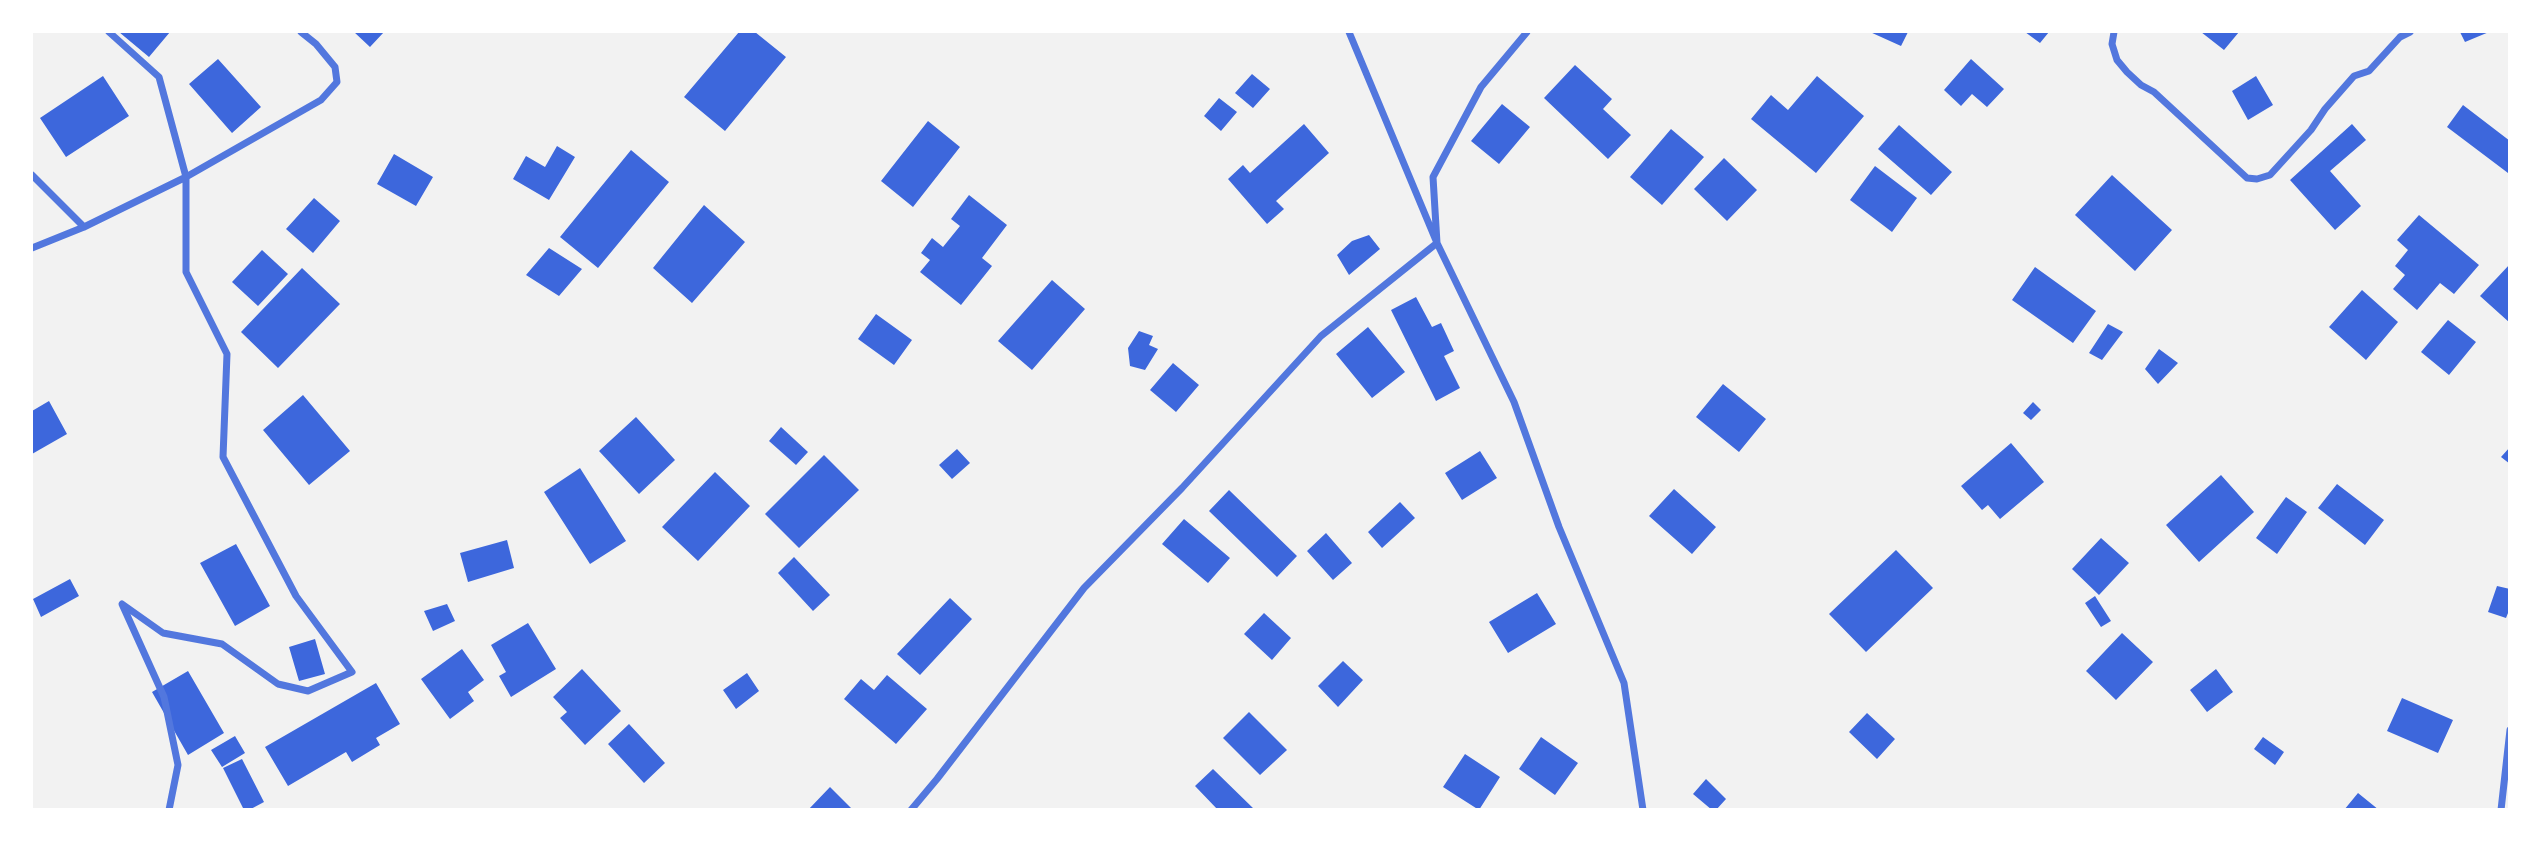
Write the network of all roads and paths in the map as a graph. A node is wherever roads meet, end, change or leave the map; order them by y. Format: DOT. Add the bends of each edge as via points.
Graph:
graph roads {
  1 [pos="109,32"];
  2 [pos="301,32"];
  3 [pos="1349,32"];
  4 [pos="1527,32"];
  5 [pos="2114,32"];
  6 [pos="2410,32"];
  7 [pos="32,175"];
  8 [pos="186,177"];
  9 [pos="83,227"];
  10 [pos="1437,243"];
  11 [pos="32,248"];
  12 [pos="2510,730"];
  13 [pos="169,810"];
  14 [pos="911,810"];
  15 [pos="1643,810"];
  16 [pos="2501,810"];
  1 -- 8 [label="street" via="159,77"];
  2 -- 8 [label="street" via="335,67 337,82 321,100"];
  3 -- 10 [label="street"];
  4 -- 10 [label="street" via="1481,87 1433,177"];
  5 -- 6 [label="street" via="2117,60 2127,72 2248,178 2257,180 2270,175 2354,76 2369,71"];
  7 -- 9 [label="street"];
  8 -- 9 [label="street"];
  8 -- 13 [label="street" via="186,272 226,354 223,457 296,596 352,672 308,691 278,684 222,644 163,633 122,604 164,697 178,765"];
  9 -- 11 [label="street"];
  10 -- 14 [label="street" via="1321,336 1084,589"];
  10 -- 15 [label="street" via="1514,402 1559,527 1624,683"];
  12 -- 16 [label="street"];
}
